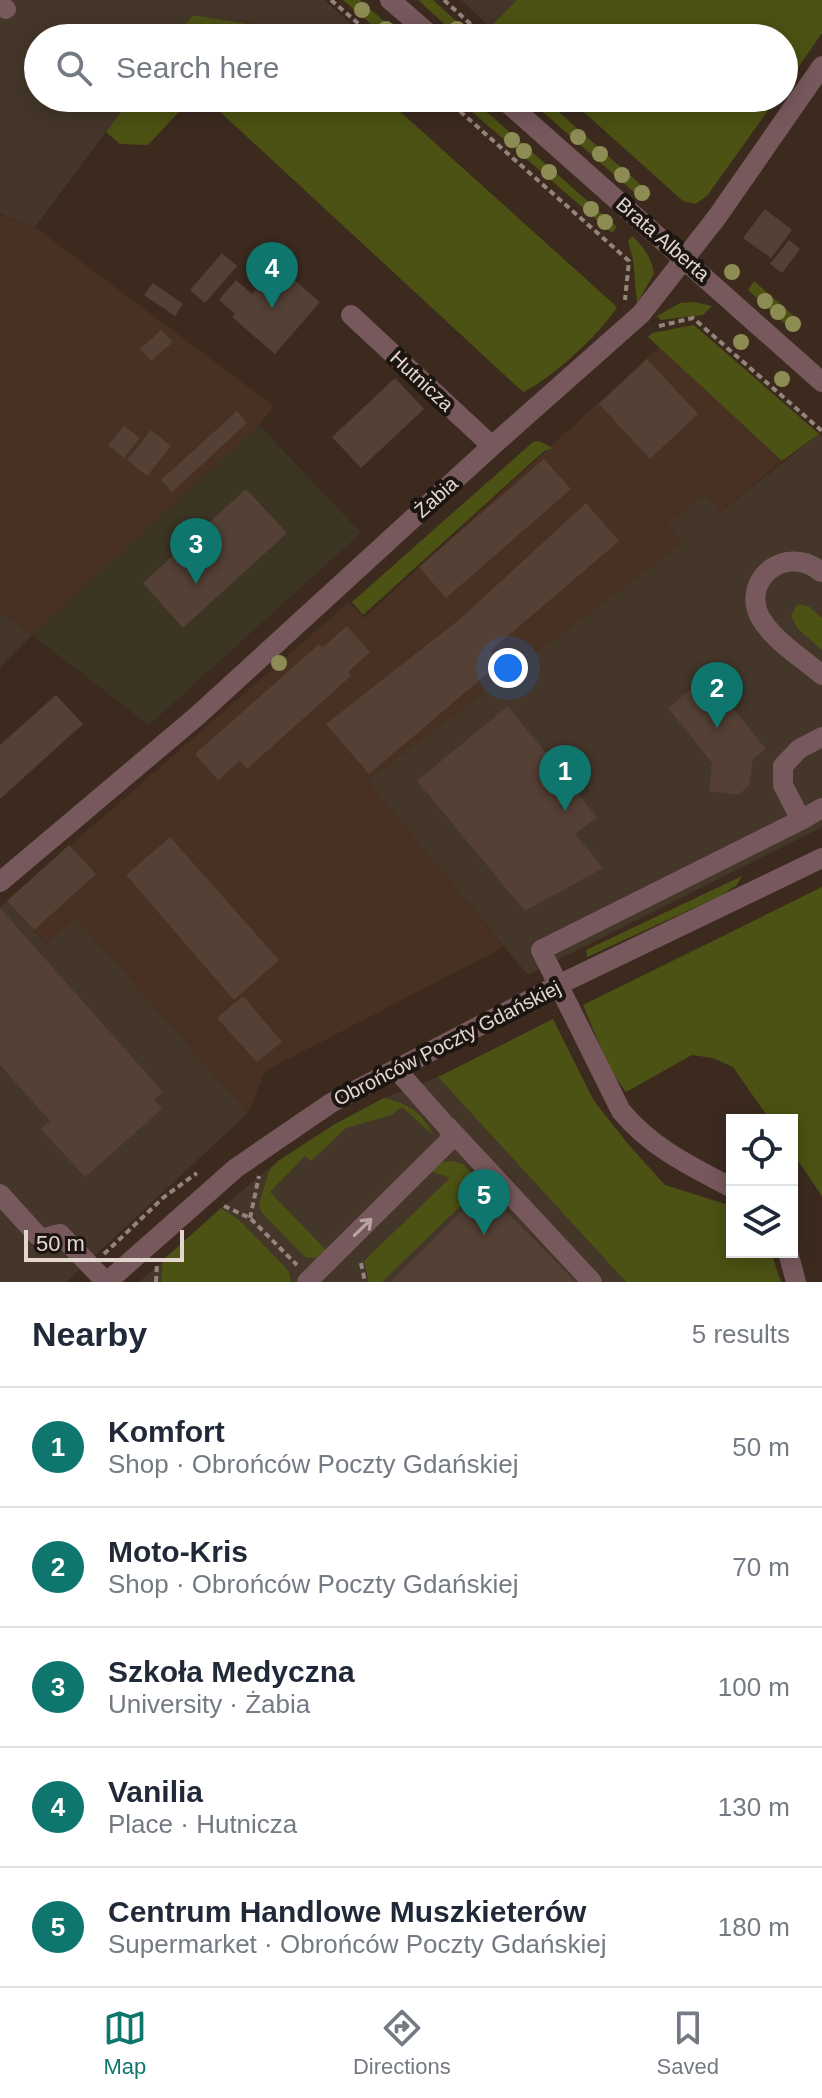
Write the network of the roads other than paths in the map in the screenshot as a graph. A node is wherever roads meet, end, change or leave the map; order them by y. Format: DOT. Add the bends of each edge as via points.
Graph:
graph roads {
  1 [pos="390,0"];
  2 [pos="418,24"];
  3 [pos="822,66"];
  4 [pos="798,100"];
  5 [pos="518,112"];
  6 [pos="789,112"];
  7 [pos="686,258"];
  8 [pos="351,315"];
  9 [pos="822,382"];
  10 [pos="492,446"];
  11 [pos="821,572"];
  12 [pos="822,675"];
  13 [pos="822,737"];
  14 [pos="822,808"];
  15 [pos="801,820"];
  16 [pos="822,858"];
  17 [pos="0,882"];
  18 [pos="558,985"];
  19 [pos="396,1069"];
  20 [pos="444,1124"];
  21 [pos="728,1186"];
  22 [pos="3,1205"];
  23 [pos="790,1258"];
  24 [pos="308,1280"];
  25 [pos="107,1282"];
  26 [pos="592,1282"];
  27 [pos="796,1282"];
  1 -- 2 [label="street"];
  3 -- 4 [label="street, Żabia"];
  5 -- 7 [label="street, Brata Alberta"];
  6 -- 7 [label="street, Żabia"];
  7 -- 9 [label="street, Brata Alberta"];
  7 -- 10 [label="street, Żabia" via="641,314"];
  8 -- 10 [label="street, Hutnicza"];
  10 -- 17 [label="street, Żabia" via="197,716"];
  11 -- 12 [label="street" via="804,561 781,563 764,576 755,598 766,626"];
  13 -- 15 [label="street" via="799,749 783,766 783,785"];
  14 -- 15 [label="street"];
  15 -- 18 [label="street" via="544,948 542,955"];
  16 -- 18 [label="street, Obrońców Poczty Gdańskiej"];
  18 -- 19 [label="street, Obrońców Poczty Gdańskiej"];
  18 -- 21 [label="street" via="611,1095 638,1132"];
  19 -- 20 [label="street"];
  19 -- 25 [label="street, Obrońców Poczty Gdańskiej" via="331,1103 246,1160"];
  24 -- 20 [label="street, one-way" via="445,1147 451,1136"];
  20 -- 26 [label="street"];
  22 -- 25 [label="street" via="38,1236 60,1234"];
  23 -- 27 [label="street"];
}
